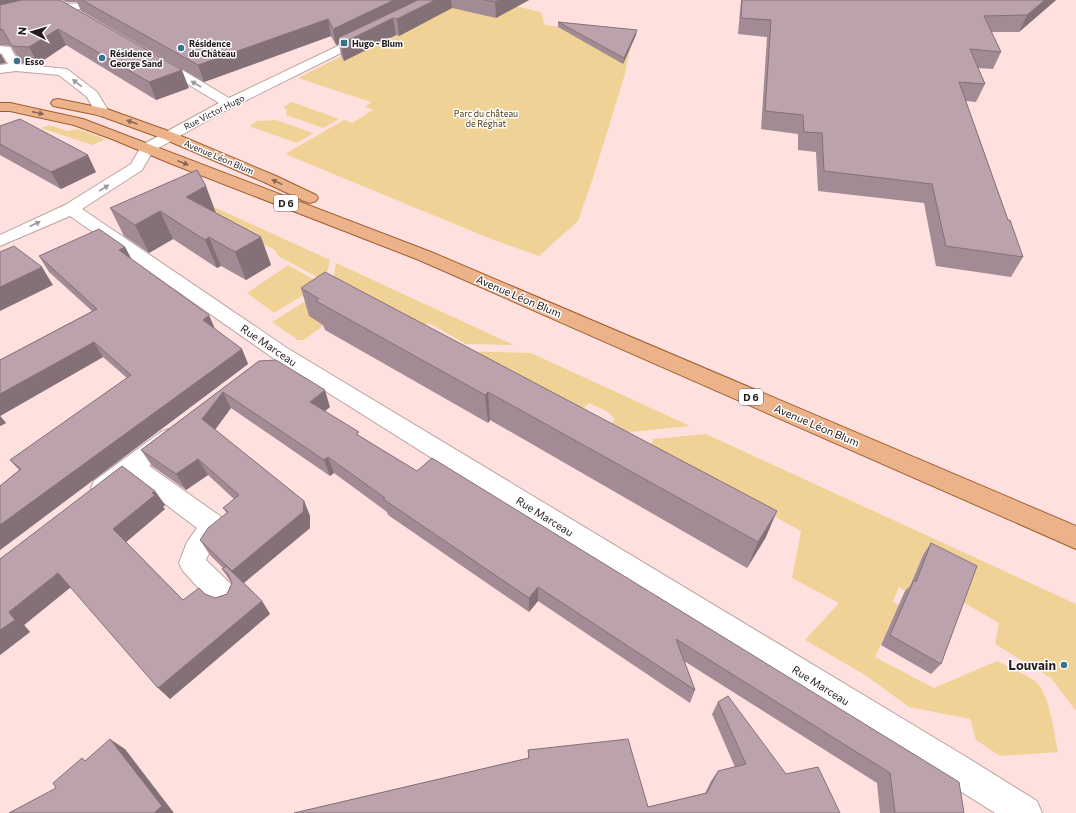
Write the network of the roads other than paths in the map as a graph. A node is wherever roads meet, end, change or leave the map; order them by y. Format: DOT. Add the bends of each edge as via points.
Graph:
graph roads {
  1 [pos="57,4"];
  2 [pos="117,4"];
  3 [pos="82,17"];
  4 [pos="378,31"];
  5 [pos="0,50"];
  6 [pos="150,57"];
  7 [pos="16,67"];
  8 [pos="0,69"];
  9 [pos="0,95"];
  10 [pos="23,96"];
  11 [pos="44,100"];
  12 [pos="229,104"];
  13 [pos="0,106"];
  14 [pos="102,112"];
  15 [pos="169,136"];
  16 [pos="147,148"];
  17 [pos="71,209"];
  18 [pos="0,241"];
  19 [pos="425,256"];
  20 [pos="188,424"];
  21 [pos="132,466"];
  22 [pos="88,500"];
  23 [pos="1076,538"];
  24 [pos="225,597"];
  25 [pos="1025,813"];
  1 -- 2 [label="street"];
  1 -- 3 [label="street"];
  4 -- 12 [label="street, Rue Victor Hugo"];
  5 -- 7 [label="street" via="6,50"];
  12 -- 6 [label="street, one-way"];
  7 -- 8 [label="street"];
  14 -- 7 [label="street, one-way" via="92,95 63,72"];
  9 -- 10 [label="main road"];
  11 -- 14 [label="main road, Avenue Léon Blum / D 6"];
  12 -- 15 [label="street, Rue Victor Hugo"];
  13 -- 16 [label="main road, Avenue Léon Blum / D 6, one-way" via="78,122"];
  15 -- 14 [label="main road, Avenue Léon Blum / D 6, one-way"];
  15 -- 16 [label="street, Rue Victor Hugo"];
  19 -- 15 [label="main road, Avenue Léon Blum / D 6, one-way" via="270,179"];
  17 -- 16 [label="street, one-way" via="137,167"];
  16 -- 19 [label="main road, Avenue Léon Blum / D 6, one-way"];
  18 -- 17 [label="street, one-way"];
  17 -- 25 [label="street, Rue Marceau" via="270,360 946,762"];
  19 -- 23 [label="main road, Avenue Léon Blum / D 6"];
  20 -- 21 [label="street"];
  21 -- 22 [label="street"];
  21 -- 24 [label="street" via="211,524 207,535 196,550 192,564"];
}
